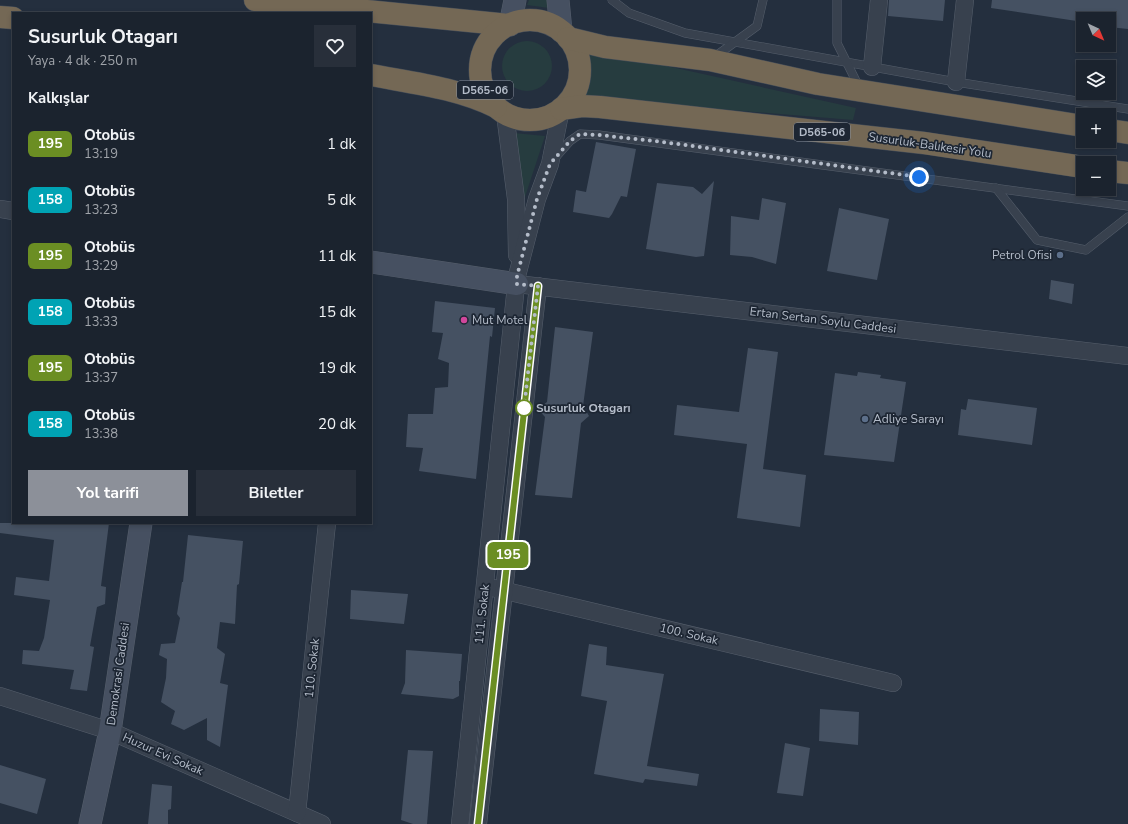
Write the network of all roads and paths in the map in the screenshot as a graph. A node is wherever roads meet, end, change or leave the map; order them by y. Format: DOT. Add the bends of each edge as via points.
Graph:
graph roads {
  1 [pos="255,0"];
  2 [pos="515,0"];
  3 [pos="558,0"];
  4 [pos="612,0"];
  5 [pos="763,0"];
  6 [pos="837,0"];
  7 [pos="879,0"];
  8 [pos="965,0"];
  9 [pos="0,17"];
  10 [pos="12,18"];
  11 [pos="510,25"];
  12 [pos="565,34"];
  13 [pos="735,42"];
  14 [pos="710,60"];
  15 [pos="847,62"];
  16 [pos="872,66"];
  17 [pos="372,75"];
  18 [pos="956,82"];
  19 [pos="862,91"];
  20 [pos="1128,109"];
  21 [pos="561,110"];
  22 [pos="501,111"];
  23 [pos="1076,125"];
  24 [pos="1116,131"];
  25 [pos="1128,133"];
  26 [pos="550,164"];
  27 [pos="1076,166"];
  28 [pos="1116,172"];
  29 [pos="1128,174"];
  30 [pos="996,188"];
  31 [pos="1128,206"];
  32 [pos="0,209"];
  33 [pos="12,210"];
  34 [pos="1128,217"];
  35 [pos="372,262"];
  36 [pos="524,282"];
  37 [pos="1128,356"];
  38 [pos="141,524"];
  39 [pos="327,524"];
  40 [pos="485,586"];
  41 [pos="504,590"];
  42 [pos="893,683"];
  43 [pos="0,696"];
  44 [pos="110,731"];
  45 [pos="297,813"];
  46 [pos="90,824"];
  47 [pos="322,824"];
  48 [pos="460,824"];
  49 [pos="478,824"];
  1 -- 11 [label="highway, D565-06"];
  2 -- 11 [label="main road"];
  3 -- 12 [label="main road"];
  4 -- 13 [label="lane" via="629,13 685,33"];
  5 -- 13 [label="lane" via="757,26"];
  6 -- 15 [label="lane" via="837,43"];
  7 -- 16 [label="street"];
  8 -- 18 [label="street"];
  9 -- 10 [label="highway"];
  11 -- 12 [label="highway, D565-06" via="536,20 549,24"];
  11 -- 22 [label="highway, D565-06" via="492,38 484,52 480,68 482,84 489,99"];
  12 -- 14 [label="highway, D565-06" via="605,47"];
  12 -- 21 [label="highway, Susurluk-Balıkesir Yolu / D565-06" via="576,50 580,64 580,79 575,92"];
  13 -- 14 [label="lane"];
  13 -- 15 [label="lane"];
  14 -- 19 [label="highway, D565-06"];
  15 -- 16 [label="lane"];
  15 -- 19 [label="lane"];
  16 -- 18 [label="lane"];
  17 -- 22 [label="highway, Susurluk-Balıkesir Yolu / D565-06" via="464,94 480,99"];
  18 -- 20 [label="lane"];
  19 -- 23 [label="highway, D565-06"];
  21 -- 22 [label="highway, Susurluk-Balıkesir Yolu / D565-06" via="548,117 534,120 519,119"];
  21 -- 26 [label="street"];
  21 -- 27 [label="highway, Susurluk-Balıkesir Yolu / D565-06" via="582,106 600,107 924,143"];
  22 -- 36 [label="street" via="516,199"];
  24 -- 25 [label="highway"];
  26 -- 30 [label="lane" via="570,141 580,134 599,135"];
  26 -- 36 [label="street" via="537,199"];
  28 -- 29 [label="highway"];
  30 -- 31 [label="lane"];
  30 -- 34 [label="lane" via="1037,240 1086,250"];
  32 -- 33 [label="street"];
  35 -- 36 [label="main road"];
  36 -- 37 [label="street, Ertan Sertan Soylu Caddesi"];
  36 -- 40 [label="street, 111. Sokak"];
  36 -- 41 [label="street, 111. Sokak"];
  38 -- 44 [label="main road, Demokrasi Caddesi"];
  39 -- 45 [label="street, 110. Sokak"];
  40 -- 41 [label="street, 100. Sokak"];
  40 -- 48 [label="street, 111. Sokak"];
  41 -- 42 [label="street, 100. Sokak"];
  41 -- 49 [label="street, 111. Sokak"];
  43 -- 44 [label="street, Huzur Evi Sokak"];
  44 -- 45 [label="street, Huzur Evi Sokak"];
  44 -- 46 [label="main road, Demokrasi Caddesi"];
  45 -- 47 [label="street, Huzur Evi Sokak"];
}
